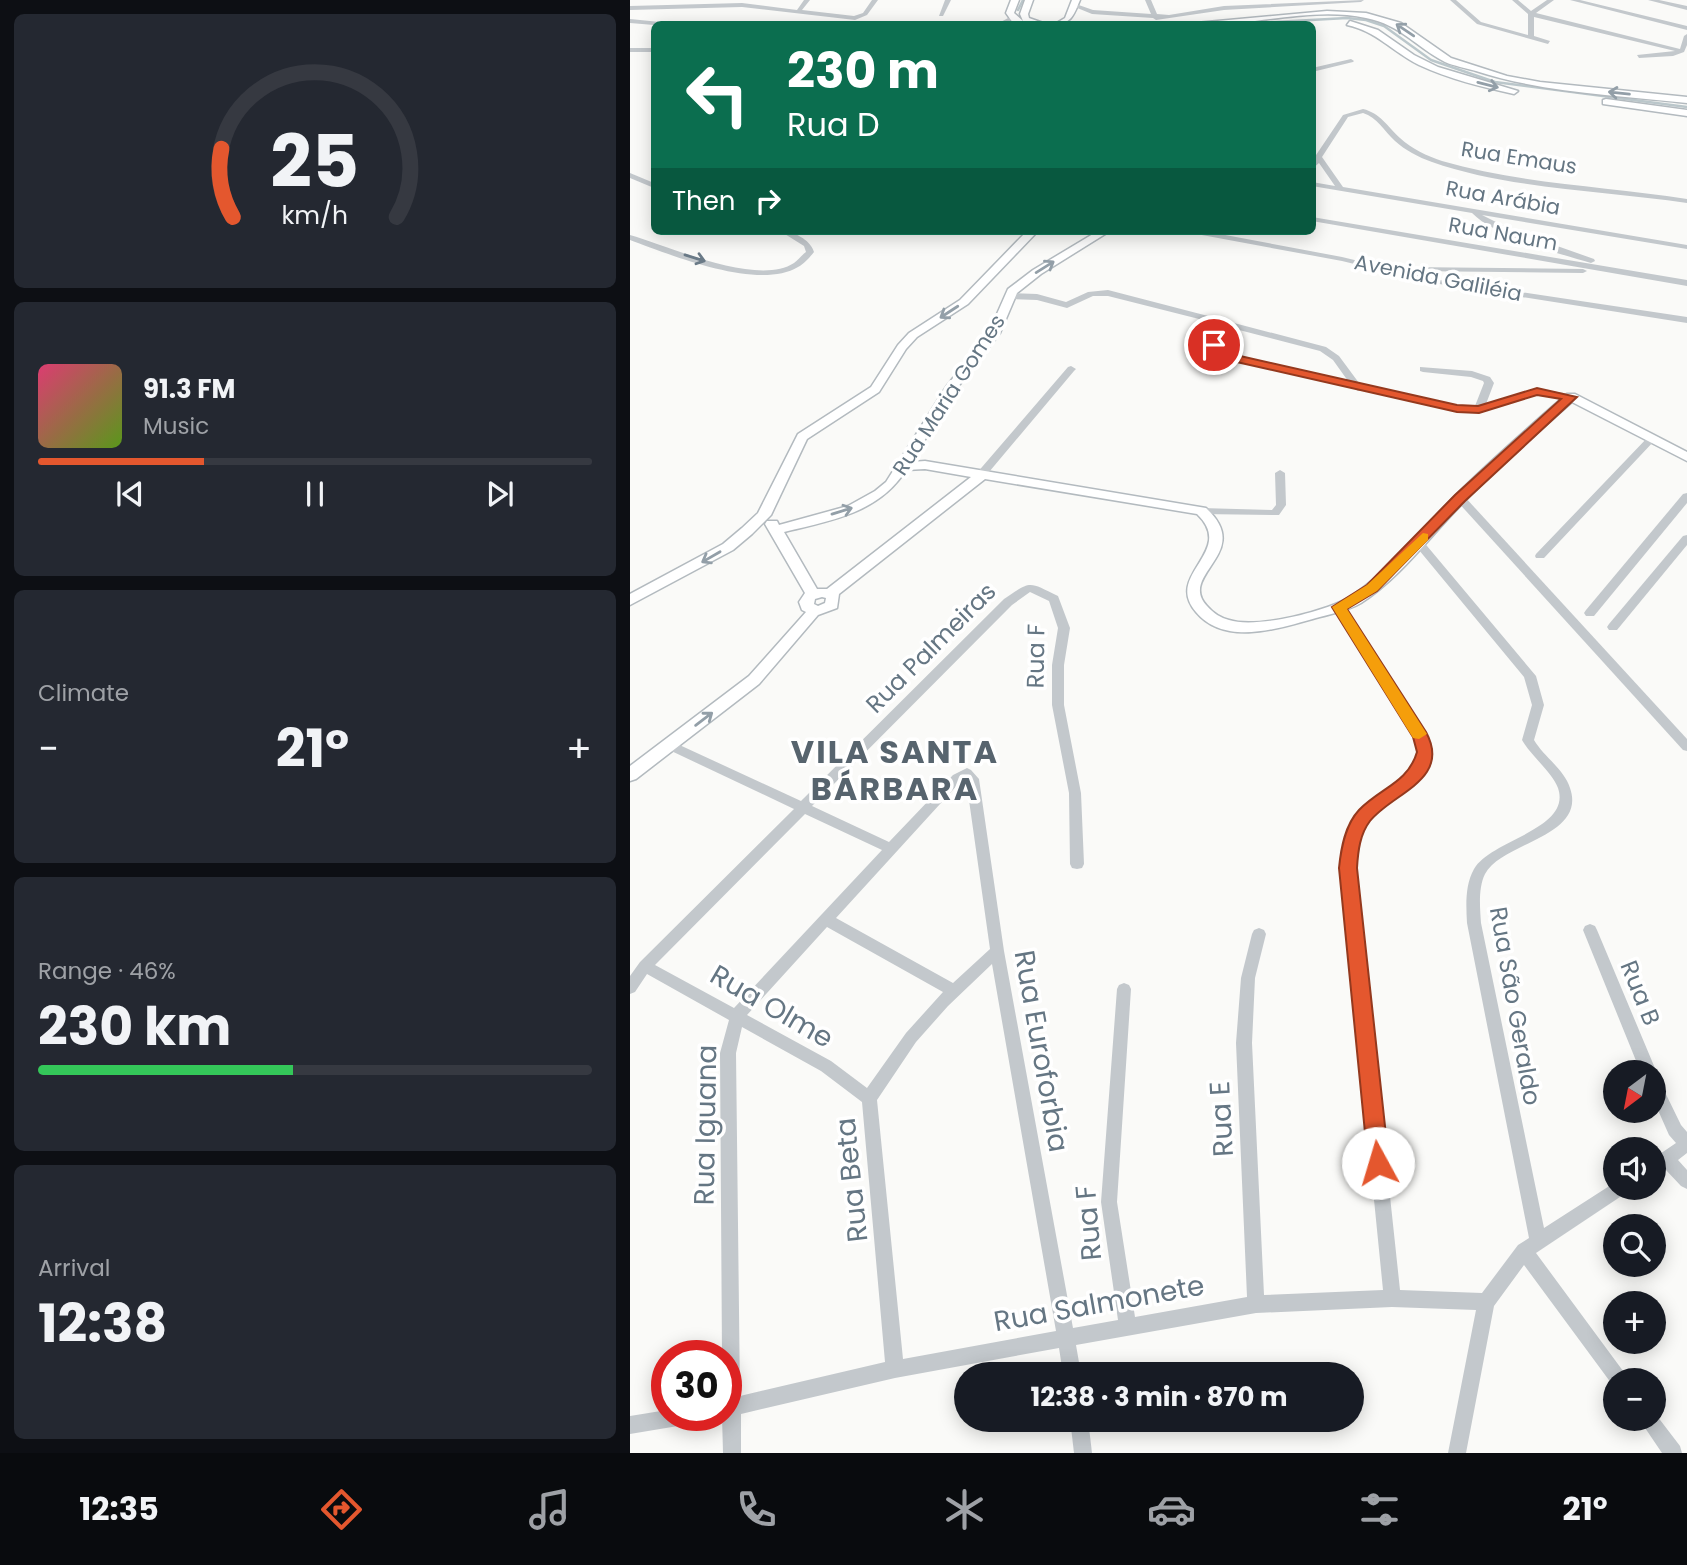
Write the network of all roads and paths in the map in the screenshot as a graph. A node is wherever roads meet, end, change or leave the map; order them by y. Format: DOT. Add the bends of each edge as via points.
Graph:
graph roads {
  1 [pos="797,0"];
  2 [pos="807,0"];
  3 [pos="876,0"];
  4 [pos="948,0"];
  5 [pos="1015,0"];
  6 [pos="1029,0"];
  7 [pos="1148,0"];
  8 [pos="1361,0"];
  9 [pos="1453,0"];
  10 [pos="1515,0"];
  11 [pos="1551,0"];
  12 [pos="1573,0"];
  13 [pos="1650,0"];
  14 [pos="740,2"];
  15 [pos="1075,3"];
  16 [pos="630,8"];
  17 [pos="775,9"];
  18 [pos="1687,9"];
  19 [pos="799,12"];
  20 [pos="1092,12"];
  21 [pos="1531,14"];
  22 [pos="940,15"];
  23 [pos="1012,18"];
  24 [pos="1156,18"];
  25 [pos="630,21"];
  26 [pos="1006,21"];
  27 [pos="1020,21"];
  28 [pos="1032,21"];
  29 [pos="1069,21"];
  30 [pos="1227,21"];
  31 [pos="651,23"];
  32 [pos="1316,24"];
  33 [pos="1687,28"];
  34 [pos="1687,36"];
  35 [pos="1531,38"];
  36 [pos="1548,42"];
  37 [pos="630,50"];
  38 [pos="651,50"];
  39 [pos="1682,51"];
  40 [pos="1639,56"];
  41 [pos="1351,61"];
  42 [pos="1316,69"];
  43 [pos="1687,100"];
  44 [pos="1687,113"];
  45 [pos="1319,158"];
  46 [pos="1316,162"];
  47 [pos="630,175"];
  48 [pos="651,185"];
  49 [pos="1316,185"];
  50 [pos="1339,188"];
  51 [pos="1661,197"];
  52 [pos="1687,201"];
  53 [pos="1687,209"];
  54 [pos="1474,210"];
  55 [pos="1316,220"];
  56 [pos="790,235"];
  57 [pos="1029,235"];
  58 [pos="1102,235"];
  59 [pos="1241,235"];
  60 [pos="630,237"];
  61 [pos="1687,247"];
  62 [pos="1604,267"];
  63 [pos="1377,268"];
  64 [pos="1629,272"];
  65 [pos="1687,283"];
  66 [pos="981,288"];
  67 [pos="1011,294"];
  68 [pos="1211,318"];
  69 [pos="1687,320"];
  70 [pos="1071,369"];
  71 [pos="1423,369"];
  72 [pos="1358,388"];
  73 [pos="1571,397"];
  74 [pos="1479,409"];
  75 [pos="919,438"];
  76 [pos="1651,438"];
  77 [pos="1687,457"];
  78 [pos="925,465"];
  79 [pos="901,467"];
  80 [pos="1280,473"];
  81 [pos="980,476"];
  82 [pos="1687,496"];
  83 [pos="1460,498"];
  84 [pos="1201,511"];
  85 [pos="764,515"];
  86 [pos="776,530"];
  87 [pos="1687,538"];
  88 [pos="1418,542"];
  89 [pos="1540,556"];
  90 [pos="1033,587"];
  91 [pos="630,600"];
  92 [pos="814,603"];
  93 [pos="1339,607"];
  94 [pos="1590,613"];
  95 [pos="1614,627"];
  96 [pos="669,745"];
  97 [pos="1687,747"];
  98 [pos="970,773"];
  99 [pos="630,775"];
  100 [pos="805,807"];
  101 [pos="891,849"];
  102 [pos="1077,864"];
  103 [pos="825,919"];
  104 [pos="1590,930"];
  105 [pos="1259,934"];
  106 [pos="998,951"];
  107 [pos="645,966"];
  108 [pos="630,988"];
  109 [pos="1124,989"];
  110 [pos="953,990"];
  111 [pos="737,1015"];
  112 [pos="1643,1060"];
  113 [pos="869,1099"];
  114 [pos="1666,1111"];
  115 [pos="1687,1144"];
  116 [pos="1666,1159"];
  117 [pos="1666,1167"];
  118 [pos="1687,1181"];
  119 [pos="1603,1199"];
  120 [pos="1531,1246"];
  121 [pos="1392,1297"];
  122 [pos="1486,1301"];
  123 [pos="1256,1304"];
  124 [pos="1128,1326"];
  125 [pos="1068,1338"];
  126 [pos="729,1340"];
  127 [pos="1071,1362"];
  128 [pos="1611,1368"];
  129 [pos="895,1369"];
  130 [pos="742,1405"];
  131 [pos="651,1422"];
  132 [pos="630,1426"];
  133 [pos="731,1431"];
  134 [pos="1657,1431"];
  135 [pos="1081,1432"];
  136 [pos="732,1453"];
  137 [pos="1083,1453"];
  138 [pos="1457,1453"];
  139 [pos="1673,1453"];
  1 -- 17 [label="street"];
  2 -- 19 [label="street"];
  3 -- 19 [label="street" via="860,17"];
  4 -- 22 [label="street"];
  5 -- 23 [label="street"];
  6 -- 28 [label="street" via="1024,14"];
  7 -- 24 [label="street"];
  8 -- 24 [label="street" via="1224,8"];
  9 -- 35 [label="street" via="1479,23"];
  10 -- 21 [label="street"];
  11 -- 21 [label="street"];
  12 -- 33 [label="street"];
  13 -- 18 [label="street"];
  14 -- 16 [label="street"];
  14 -- 17 [label="street"];
  15 -- 20 [label="street"];
  15 -- 29 [label="street"];
  17 -- 19 [label="street"];
  20 -- 24 [label="street"];
  20 -- 29 [label="street"];
  21 -- 35 [label="street"];
  21 -- 39 [label="street"];
  23 -- 26 [label="street"];
  23 -- 27 [label="street"];
  25 -- 31 [label="street"];
  43 -- 30 [label="street, one-way" via="1505,78 1448,60 1398,25 1366,15 1327,13"];
  32 -- 44 [label="street, one-way" via="1369,26 1428,65 1486,85"];
  34 -- 39 [label="street"];
  35 -- 36 [label="street"];
  37 -- 38 [label="street"];
  39 -- 40 [label="street"];
  41 -- 42 [label="street"];
  45 -- 46 [label="street"];
  45 -- 50 [label="street"];
  45 -- 51 [label="street, Rua Emaus" via="1345,116 1363,111 1380,118 1411,149 1440,162"];
  47 -- 48 [label="street"];
  49 -- 50 [label="street, Rua Arábia"];
  50 -- 54 [label="street, Rua Arábia"];
  51 -- 52 [label="street, Rua Emaus"];
  51 -- 53 [label="street"];
  54 -- 61 [label="street, Rua Arábia"];
  54 -- 62 [label="street" via="1492,225"];
  55 -- 62 [label="street, Rua Naum"];
  60 -- 56 [label="street, one-way" via="754,274 776,272 804,261 808,246"];
  57 -- 66 [label="street"];
  67 -- 58 [label="street, Rua Maria Gomes, one-way" via="1037,272"];
  59 -- 63 [label="street, Avenida Galiléia"];
  62 -- 64 [label="street, Rua Naum"];
  63 -- 64 [label="street"];
  63 -- 69 [label="street, Avenida Galiléia" via="1433,281"];
  64 -- 65 [label="street, Rua Naum"];
  66 -- 67 [label="street"];
  66 -- 85 [label="street, one-way" via="913,335 875,389 802,437"];
  67 -- 68 [label="street" via="1068,306 1091,294 1108,293"];
  67 -- 75 [label="street, Rua Maria Gomes" via="994,333"];
  68 -- 72 [label="street" via="1323,349 1336,358"];
  68 -- 72 [label="street" via="1217,353"];
  70 -- 81 [label="street"];
  71 -- 74 [label="street" via="1487,379"];
  72 -- 74 [label="street" via="1457,409"];
  73 -- 74 [label="street" via="1537,392"];
  73 -- 76 [label="street"];
  73 -- 83 [label="street"];
  75 -- 78 [label="street"];
  75 -- 79 [label="street, Rua Maria Gomes"];
  76 -- 77 [label="street"];
  76 -- 89 [label="street"];
  78 -- 79 [label="street"];
  78 -- 81 [label="street"];
  86 -- 79 [label="street, Rua Maria Gomes, one-way" via="871,500 891,484"];
  80 -- 84 [label="street" via="1281,505 1275,513"];
  81 -- 84 [label="street"];
  81 -- 92 [label="street" via="830,594 832,605"];
  82 -- 94 [label="street"];
  83 -- 88 [label="street"];
  83 -- 97 [label="street"];
  84 -- 93 [label="street" via="1216,527 1217,537 1193,587 1200,609 1212,618 1245,628"];
  85 -- 86 [label="street"];
  85 -- 91 [label="street, one-way" via="728,547"];
  86 -- 92 [label="street"];
  87 -- 95 [label="street"];
  88 -- 93 [label="street" via="1372,588"];
  88 -- 120 [label="street, Rua São Geraldo" via="1530,676 1538,705 1528,740 1566,796 1559,817 1548,828 1488,860 1480,870 1473,903"];
  90 -- 100 [label="street, Rua Palmeiras" via="1008,602"];
  90 -- 102 [label="street, Rua F" via="1054,599 1064,628 1058,705 1075,793"];
  96 -- 92 [label="street, one-way" via="754,680"];
  93 -- 121 [label="street" via="1420,736 1425,752 1412,780 1364,815 1354,831 1348,868"];
  96 -- 99 [label="street"];
  96 -- 100 [label="street"];
  98 -- 101 [label="street, Rua Iguana" via="957,778"];
  98 -- 106 [label="street, Rua Euroforbia"];
  100 -- 101 [label="street"];
  100 -- 107 [label="street, Rua Palmeiras"];
  101 -- 103 [label="street, Rua Iguana"];
  103 -- 110 [label="street"];
  103 -- 111 [label="street, Rua Iguana"];
  104 -- 112 [label="street, Rua B"];
  105 -- 123 [label="street, Rua E" via="1248,978 1244,1043"];
  106 -- 110 [label="street, Rua Beta"];
  106 -- 125 [label="street, Rua Euroforbia"];
  107 -- 108 [label="street, Rua Palmeiras"];
  107 -- 111 [label="street, Rua Olme"];
  109 -- 124 [label="street, Rua F" via="1109,1202"];
  110 -- 113 [label="street, Rua Beta" via="910,1036"];
  111 -- 113 [label="street, Rua Olme" via="827,1066"];
  111 -- 126 [label="street, Rua Iguana" via="728,1053"];
  113 -- 129 [label="street, Rua Beta"];
  114 -- 115 [label="street"];
  115 -- 116 [label="street"];
  117 -- 118 [label="street"];
  119 -- 120 [label="street"];
  120 -- 122 [label="street"];
  120 -- 128 [label="street"];
  121 -- 122 [label="street, Rua Salmonete"];
  121 -- 123 [label="street, Rua Salmonete"];
  122 -- 138 [label="street"];
  123 -- 124 [label="street, Rua Salmonete"];
  124 -- 125 [label="street, Rua Salmonete"];
  125 -- 127 [label="street, Rua Euroforbia"];
  125 -- 129 [label="street, Rua Salmonete"];
  129 -- 130 [label="street, Rua Salmonete"];
  131 -- 132 [label="street"];
  133 -- 136 [label="street, Rua Iguana"];
  134 -- 139 [label="street"];
  135 -- 137 [label="street"];
}
